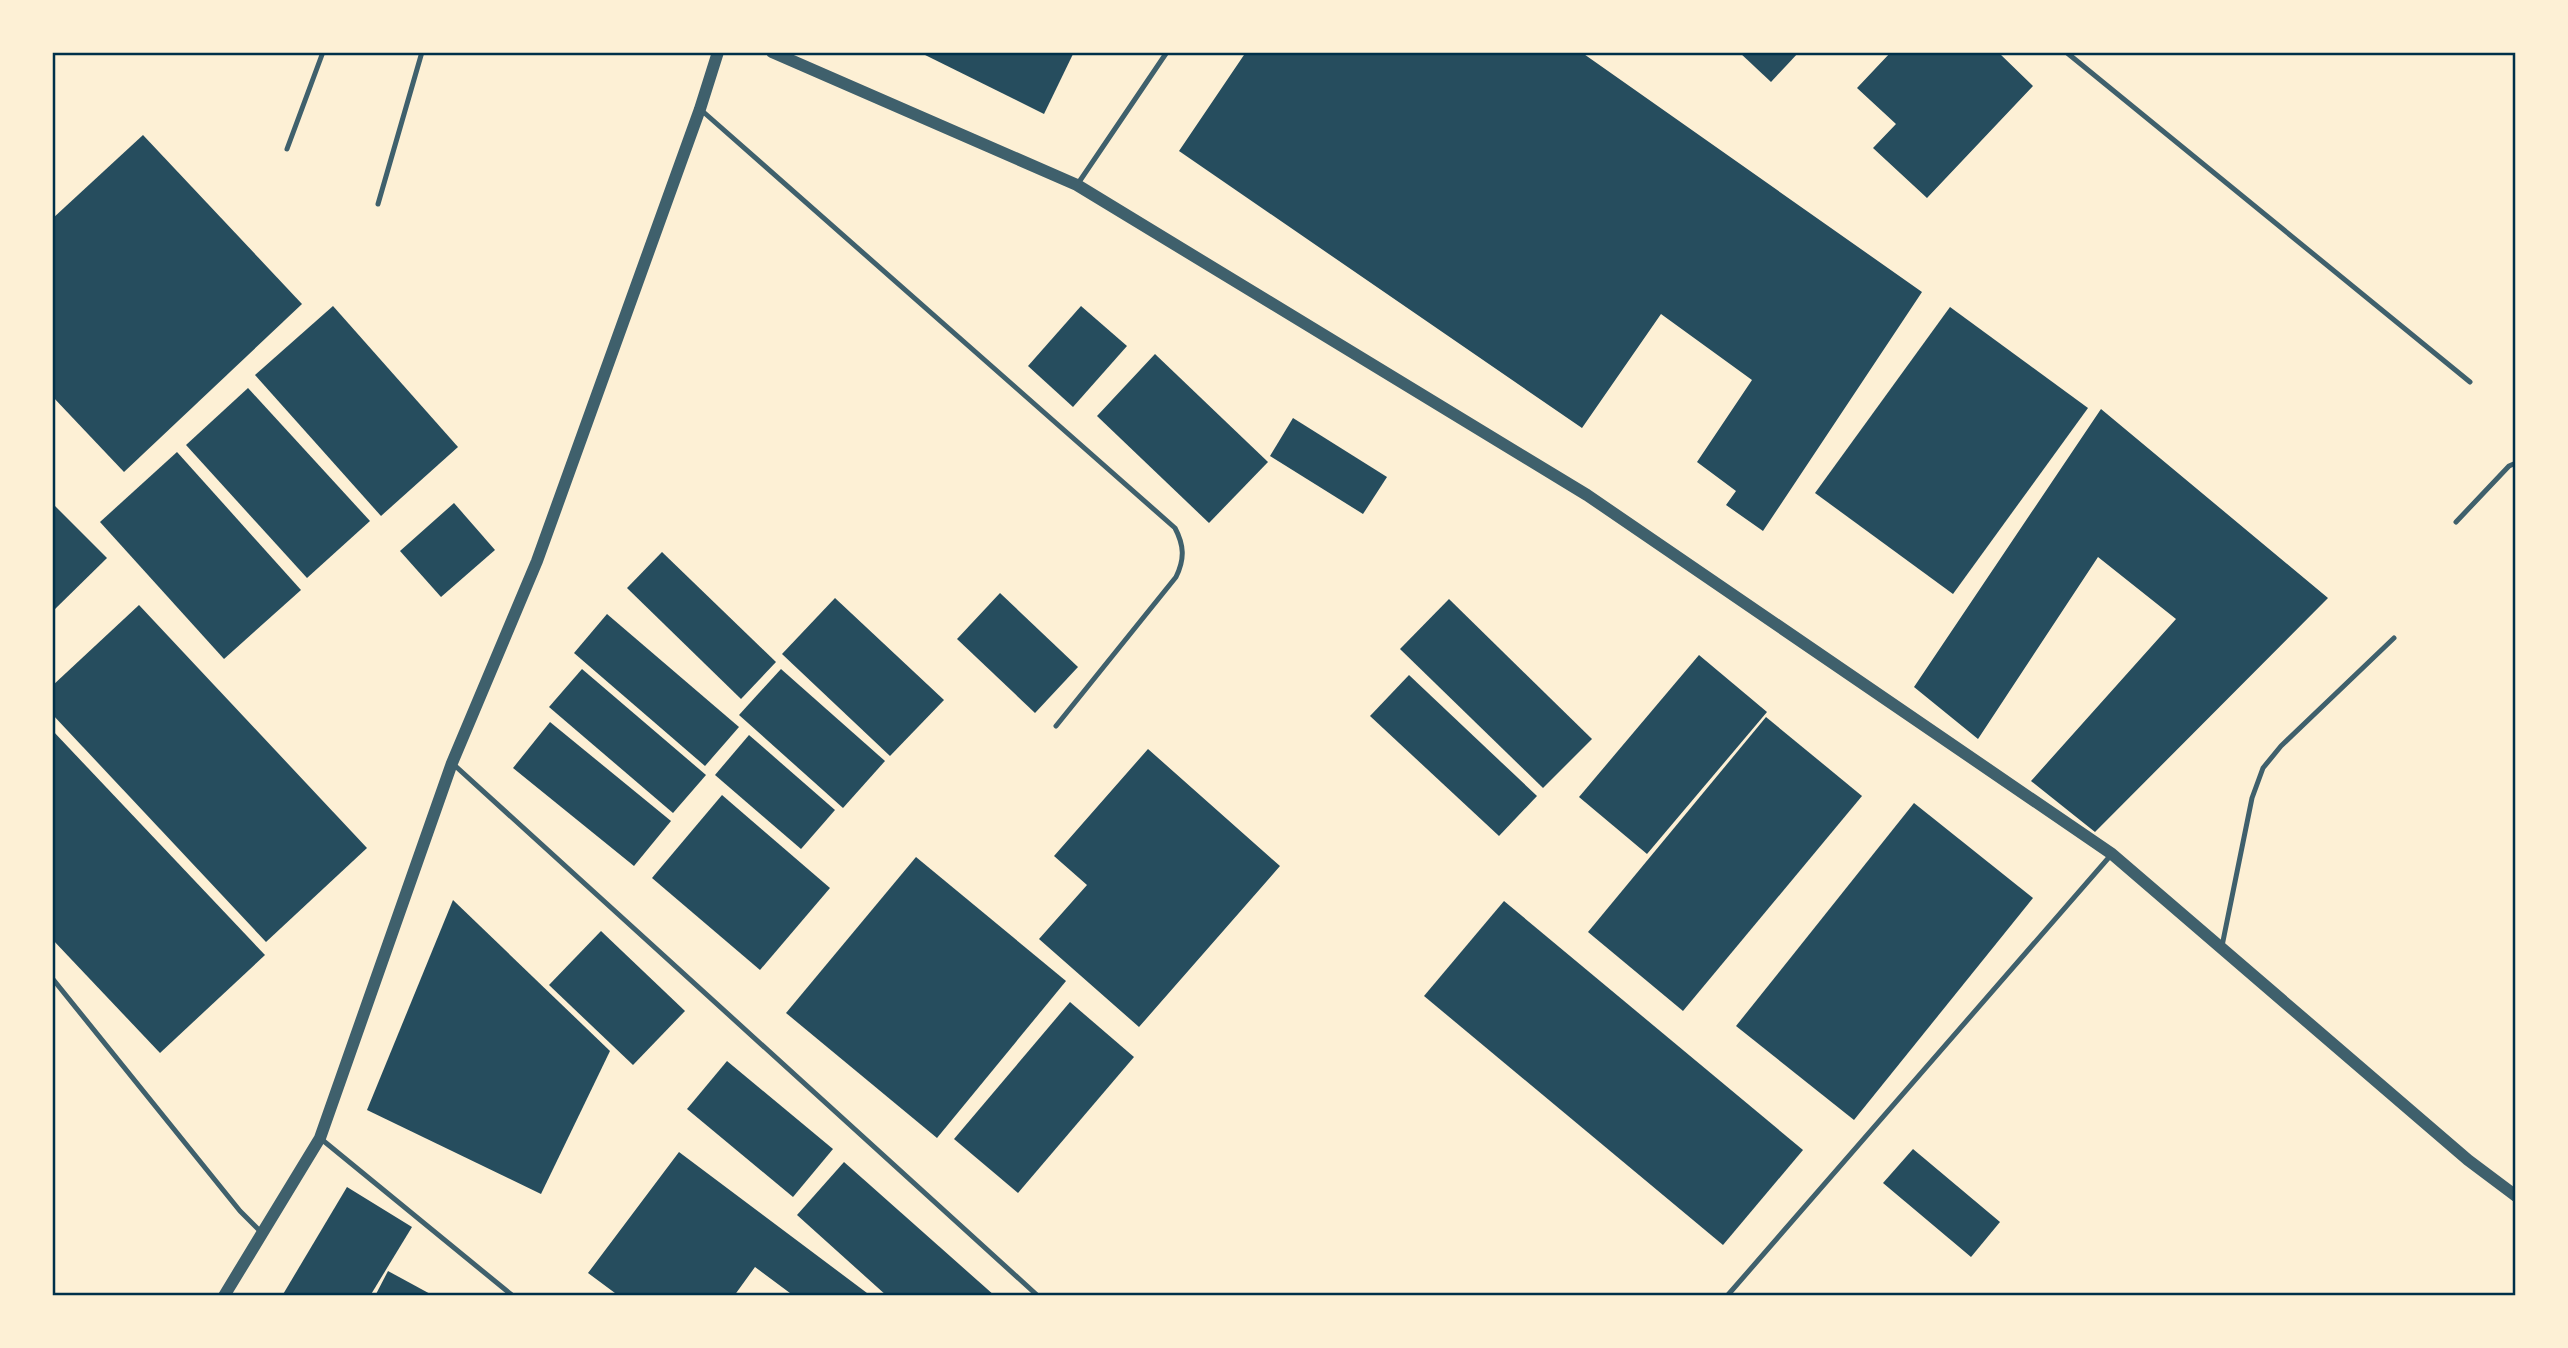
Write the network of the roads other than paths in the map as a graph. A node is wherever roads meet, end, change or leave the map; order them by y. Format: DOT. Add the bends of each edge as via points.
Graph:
graph roads {
  1 [pos="323,52"];
  2 [pos="422,52"];
  3 [pos="718,52"];
  4 [pos="772,52"];
  5 [pos="1167,52"];
  6 [pos="2066,52"];
  7 [pos="700,109"];
  8 [pos="287,149"];
  9 [pos="1077,185"];
  10 [pos="378,204"];
  11 [pos="2470,382"];
  12 [pos="2515,463"];
  13 [pos="2456,522"];
  14 [pos="2394,638"];
  15 [pos="1056,726"];
  16 [pos="452,763"];
  17 [pos="2112,854"];
  18 [pos="2221,950"];
  19 [pos="52,978"];
  20 [pos="320,1138"];
  21 [pos="2515,1196"];
  22 [pos="262,1233"];
  23 [pos="224,1296"];
  24 [pos="513,1296"];
  25 [pos="1038,1296"];
  26 [pos="1727,1296"];
  1 -- 8 [label="lane"];
  2 -- 10 [label="lane"];
  3 -- 7 [label="street"];
  4 -- 9 [label="street"];
  5 -- 9 [label="lane"];
  6 -- 11 [label="lane"];
  7 -- 15 [label="lane" via="1175,528 1183,552 1176,577"];
  7 -- 16 [label="street" via="537,561"];
  9 -- 17 [label="street" via="1587,495"];
  12 -- 13 [label="lane"];
  14 -- 18 [label="lane" via="2263,768 2252,798"];
  16 -- 20 [label="street"];
  16 -- 25 [label="lane"];
  17 -- 18 [label="street"];
  17 -- 26 [label="lane"];
  18 -- 21 [label="street"];
  19 -- 22 [label="lane"];
  20 -- 22 [label="street"];
  20 -- 24 [label="lane"];
  22 -- 23 [label="street"];
}
